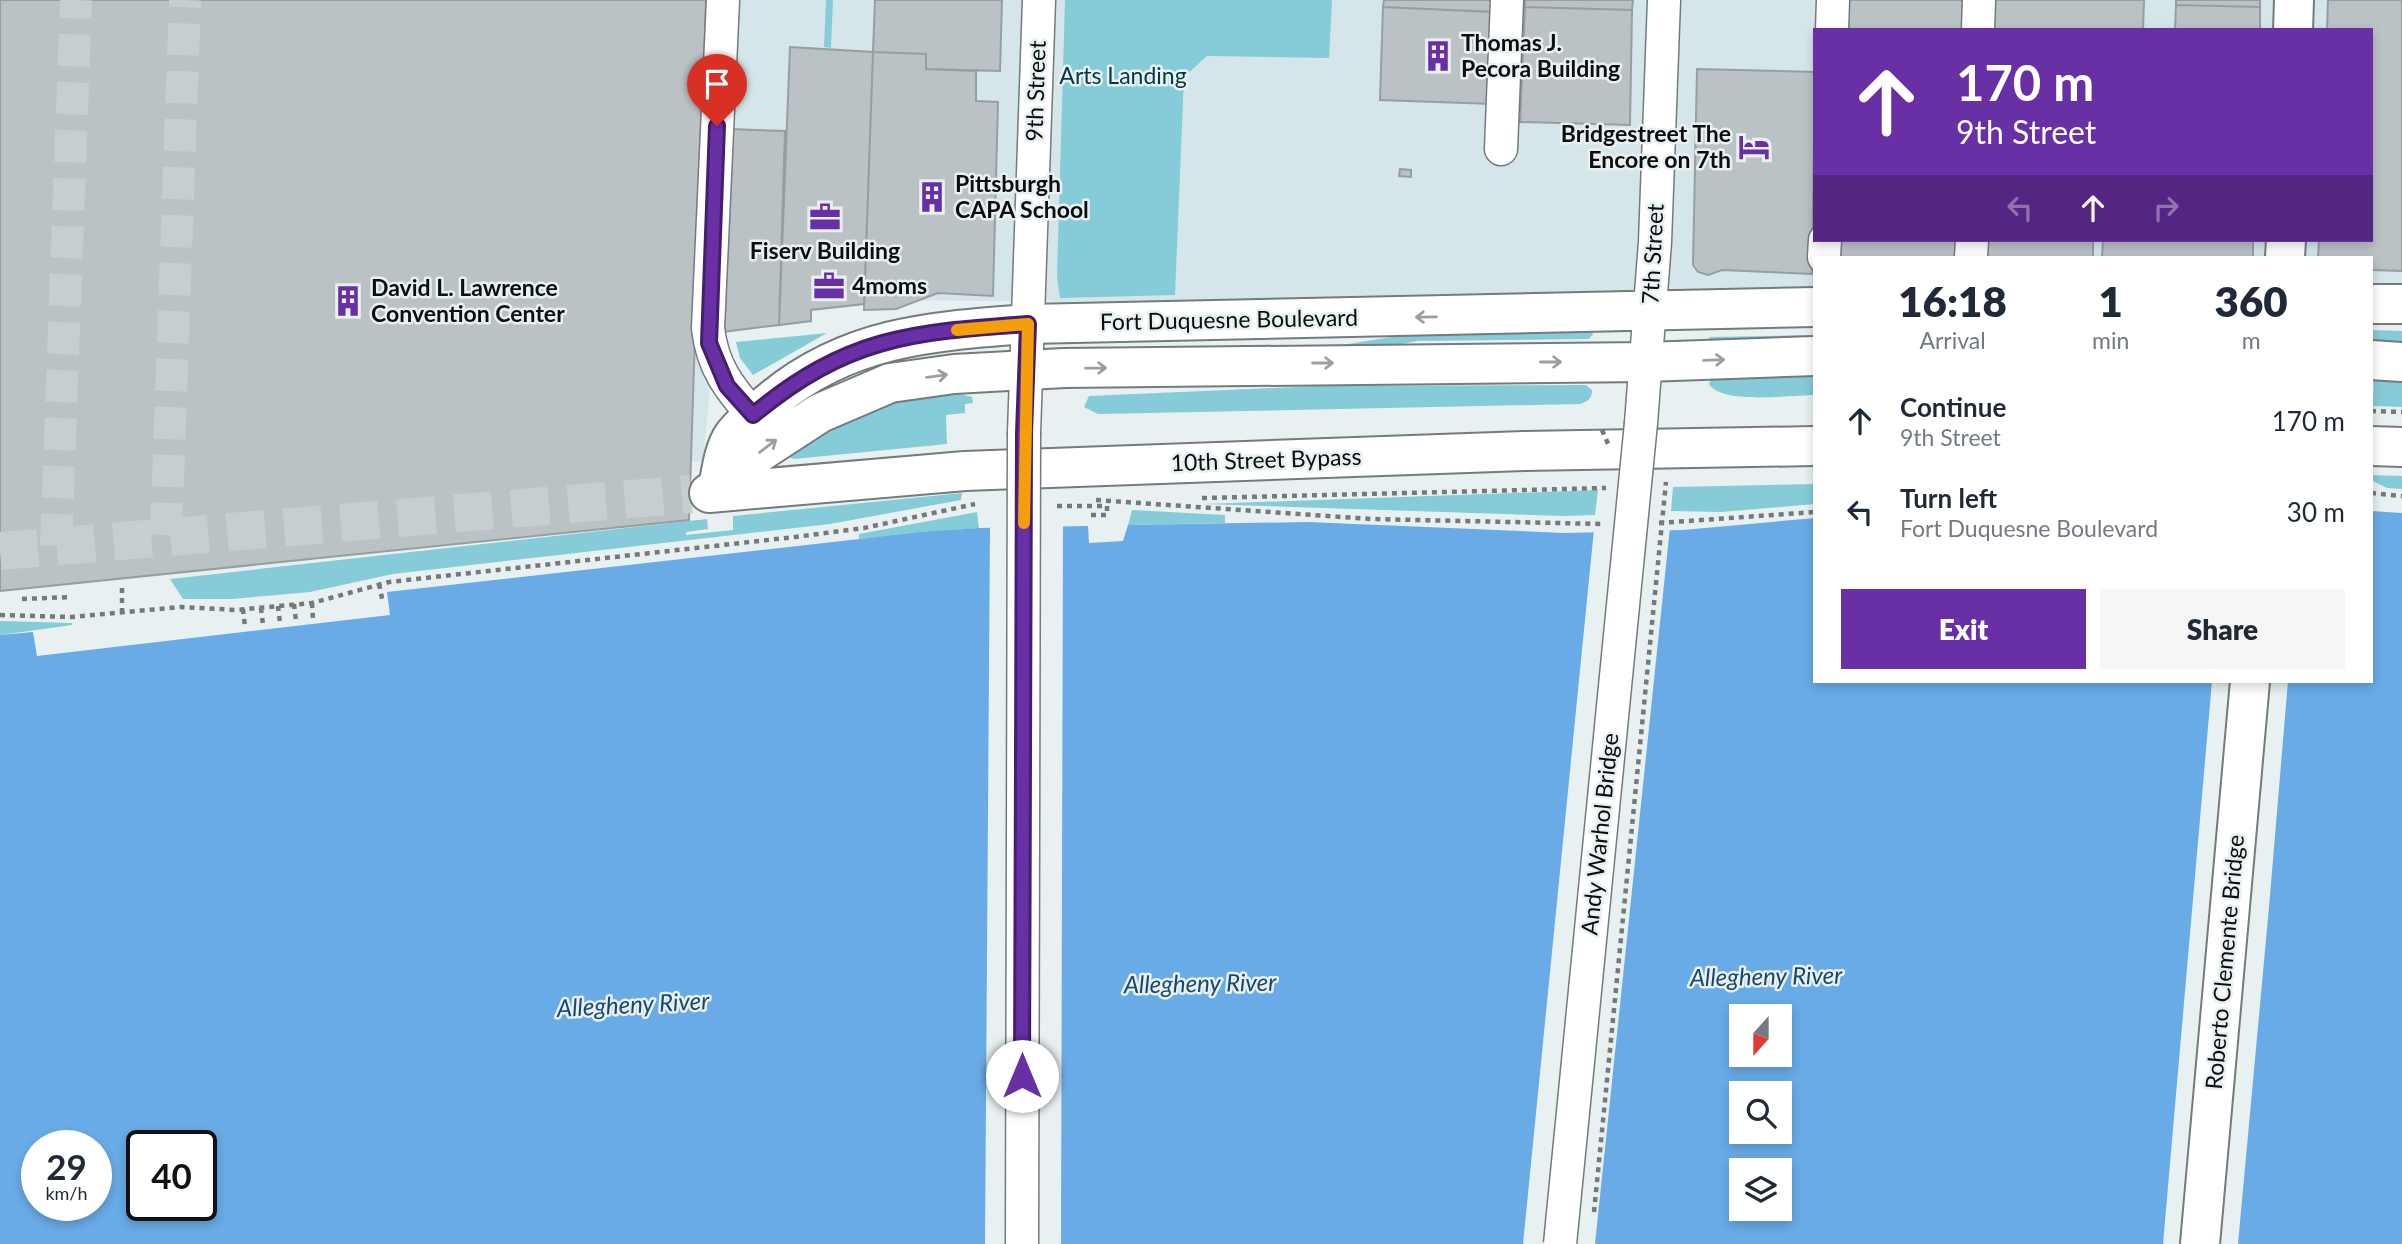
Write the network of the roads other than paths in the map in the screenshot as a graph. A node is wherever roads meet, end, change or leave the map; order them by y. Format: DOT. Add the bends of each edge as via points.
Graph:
graph roads {
  1 [pos="723,0"];
  2 [pos="1039,0"];
  3 [pos="1507,0"];
  4 [pos="1664,0"];
  5 [pos="1833,0"];
  6 [pos="1979,0"];
  7 [pos="2294,0"];
  8 [pos="1832,28"];
  9 [pos="1978,28"];
  10 [pos="2293,28"];
  11 [pos="1501,149"];
  12 [pos="2373,304"];
  13 [pos="2402,304"];
  14 [pos="1813,307"];
  15 [pos="1650,312"];
  16 [pos="1028,324"];
  17 [pos="1813,356"];
  18 [pos="2373,360"];
  19 [pos="1646,362"];
  20 [pos="2402,362"];
  21 [pos="1027,369"];
  22 [pos="753,415"];
  23 [pos="1641,423"];
  24 [pos="1813,446"];
  25 [pos="2373,446"];
  26 [pos="2402,447"];
  27 [pos="704,493"];
  28 [pos="2250,683"];
  29 [pos="1021,1244"];
  30 [pos="1560,1244"];
  31 [pos="2200,1244"];
  1 -- 22 [label="street" via="708,328 718,370"];
  2 -- 16 [label="street, 9th Street"];
  3 -- 11 [label="street"];
  4 -- 15 [label="street, 7th Street"];
  5 -- 8 [label="street"];
  6 -- 9 [label="street"];
  7 -- 10 [label="main road"];
  12 -- 13 [label="main road"];
  14 -- 15 [label="main road, Fort Duquesne Boulevard"];
  15 -- 16 [label="main road, Fort Duquesne Boulevard, one-way"];
  15 -- 19 [label="street, 7th Street"];
  16 -- 21 [label="street, 9th Street"];
  16 -- 22 [label="main road, Fort Duquesne Boulevard" via="917,334 864,348 809,373"];
  19 -- 17 [label="main road, Fort Duquesne Boulevard, one-way"];
  18 -- 20 [label="main road"];
  21 -- 19 [label="main road, Fort Duquesne Boulevard, one-way"];
  19 -- 23 [label="street, 7th Street"];
  27 -- 21 [label="main road, Fort Duquesne Boulevard, one-way" via="791,430 870,390 954,374"];
  21 -- 29 [label="street, 9th Street, bridge"];
  22 -- 27 [label="main road, Fort Duquesne Boulevard" via="732,437"];
  23 -- 30 [label="street, Andy Warhol Bridge, bridge"];
  24 -- 27 [label="main road, 10th Street Bypass" via="965,471"];
  25 -- 26 [label="main road"];
  28 -- 31 [label="main road, Roberto Clemente Bridge"];
}
